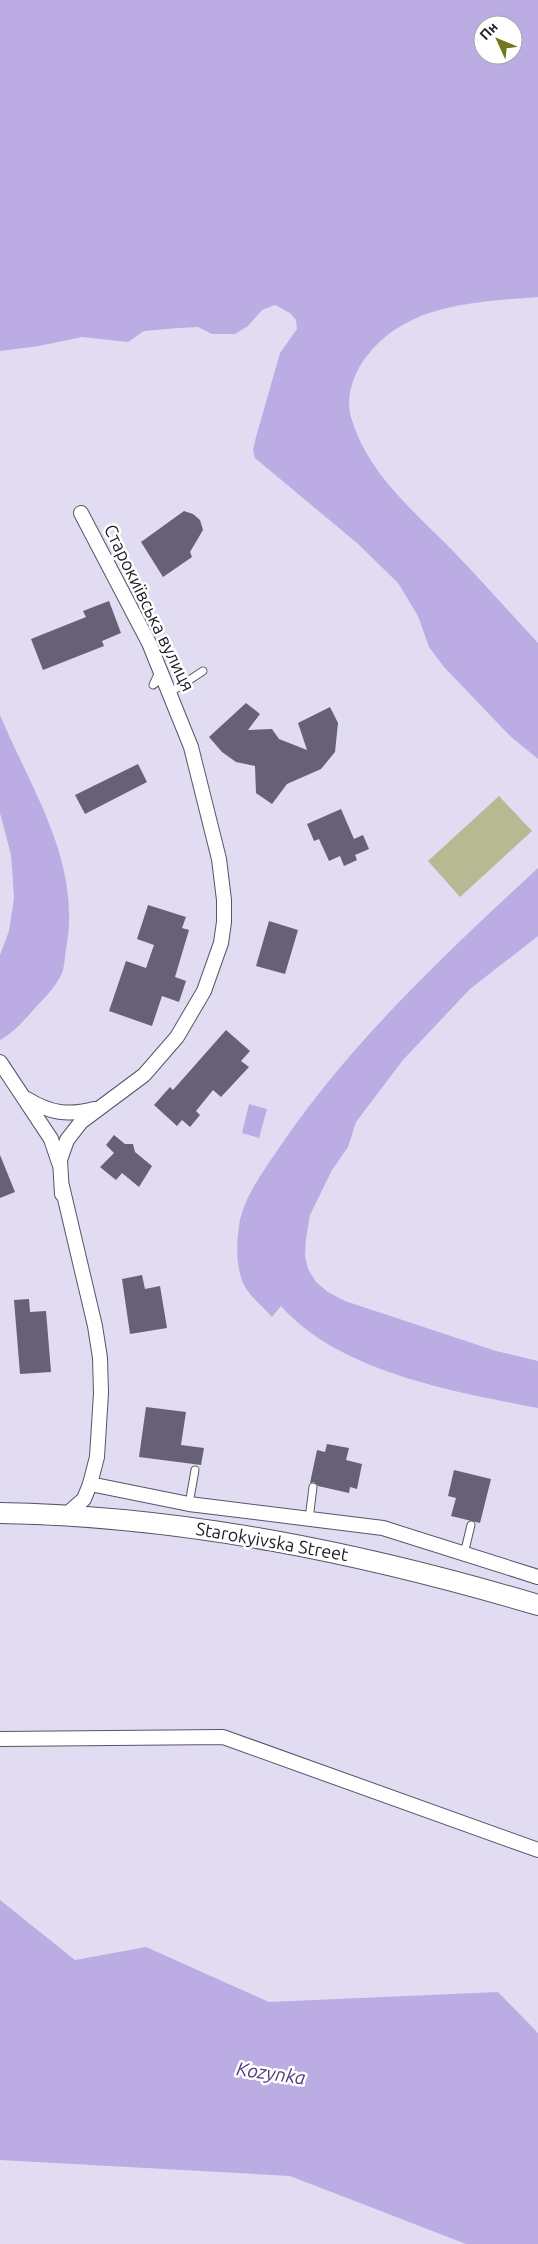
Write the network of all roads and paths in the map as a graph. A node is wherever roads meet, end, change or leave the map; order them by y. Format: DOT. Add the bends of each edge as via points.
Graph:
graph roads {
  1 [pos="81,513"];
  2 [pos="203,671"];
  3 [pos="171,692"];
  4 [pos="0,1062"];
  5 [pos="26,1099"];
  6 [pos="97,1109"];
  7 [pos="62,1194"];
  8 [pos="194,1470"];
  9 [pos="90,1484"];
  10 [pos="313,1487"];
  11 [pos="189,1504"];
  12 [pos="0,1513"];
  13 [pos="67,1514"];
  14 [pos="309,1519"];
  15 [pos="472,1525"];
  16 [pos="464,1554"];
  17 [pos="538,1577"];
  18 [pos="538,1605"];
  19 [pos="0,1739"];
  20 [pos="538,1850"];
  1 -- 3 [label="street, Старокиївська вулиця" via="130,603"];
  2 -- 3 [label="lane"];
  3 -- 6 [label="street, Старокиївська вулиця" via="191,746 219,859 224,900 221,943 204,991 177,1037 144,1075"];
  4 -- 5 [label="street"];
  5 -- 6 [label="street" via="60,1113"];
  5 -- 7 [label="street" via="54,1146 60,1166"];
  6 -- 7 [label="street, Старокиївська вулиця" via="76,1127 63,1147 60,1167"];
  7 -- 9 [label="street" via="90,1303 100,1358 97,1457"];
  8 -- 11 [label="lane"];
  9 -- 11 [label="street"];
  9 -- 13 [label="street" via="84,1499"];
  10 -- 14 [label="lane"];
  11 -- 14 [label="street"];
  12 -- 13 [label="street, Starokyivska Street"];
  13 -- 18 [label="street, Starokyivska Street" via="174,1525 292,1544 414,1570"];
  14 -- 16 [label="street" via="404,1533"];
  15 -- 16 [label="lane"];
  16 -- 17 [label="street"];
  19 -- 20 [label="street" via="223,1737"];
}
